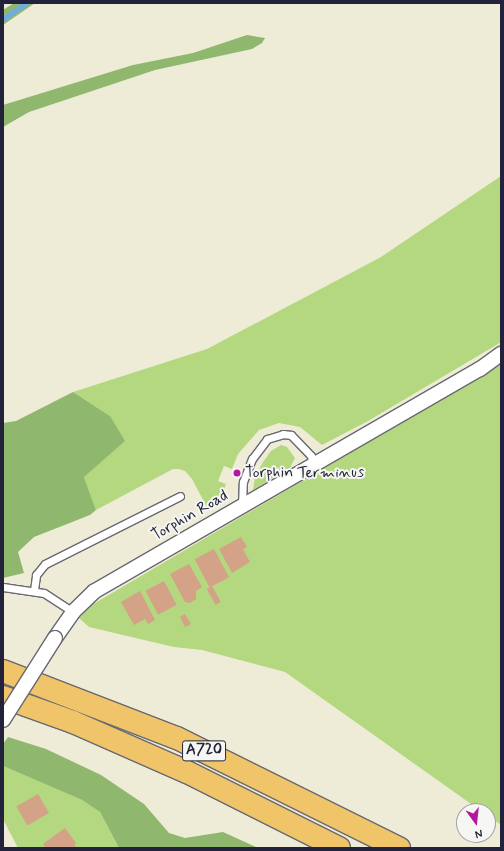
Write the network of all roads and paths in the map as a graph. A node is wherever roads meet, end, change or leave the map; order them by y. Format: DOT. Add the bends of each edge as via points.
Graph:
graph roads {
  1 [pos="501,354"];
  2 [pos="313,464"];
  3 [pos="180,496"];
  4 [pos="242,506"];
  5 [pos="3,587"];
  6 [pos="34,590"];
  7 [pos="73,612"];
  8 [pos="3,671"];
  9 [pos="3,697"];
  10 [pos="3,720"];
  11 [pos="338,848"];
  12 [pos="399,848"];
  1 -- 2 [label="street, Torphin Road" via="480,370"];
  2 -- 4 [label="street, Torphin Road"];
  2 -- 4 [label="lane" via="311,456 291,436 283,434 267,439 252,459 243,482"];
  3 -- 6 [label="lane" via="45,564 36,576"];
  4 -- 7 [label="street, Torphin Road" via="101,587"];
  5 -- 6 [label="lane"];
  6 -- 7 [label="lane" via="44,593"];
  7 -- 10 [label="street, Torphin Road, bridge"];
  8 -- 12 [label="highway, A720" via="177,738"];
  9 -- 11 [label="highway, A720" via="73,722 187,772"];
}
